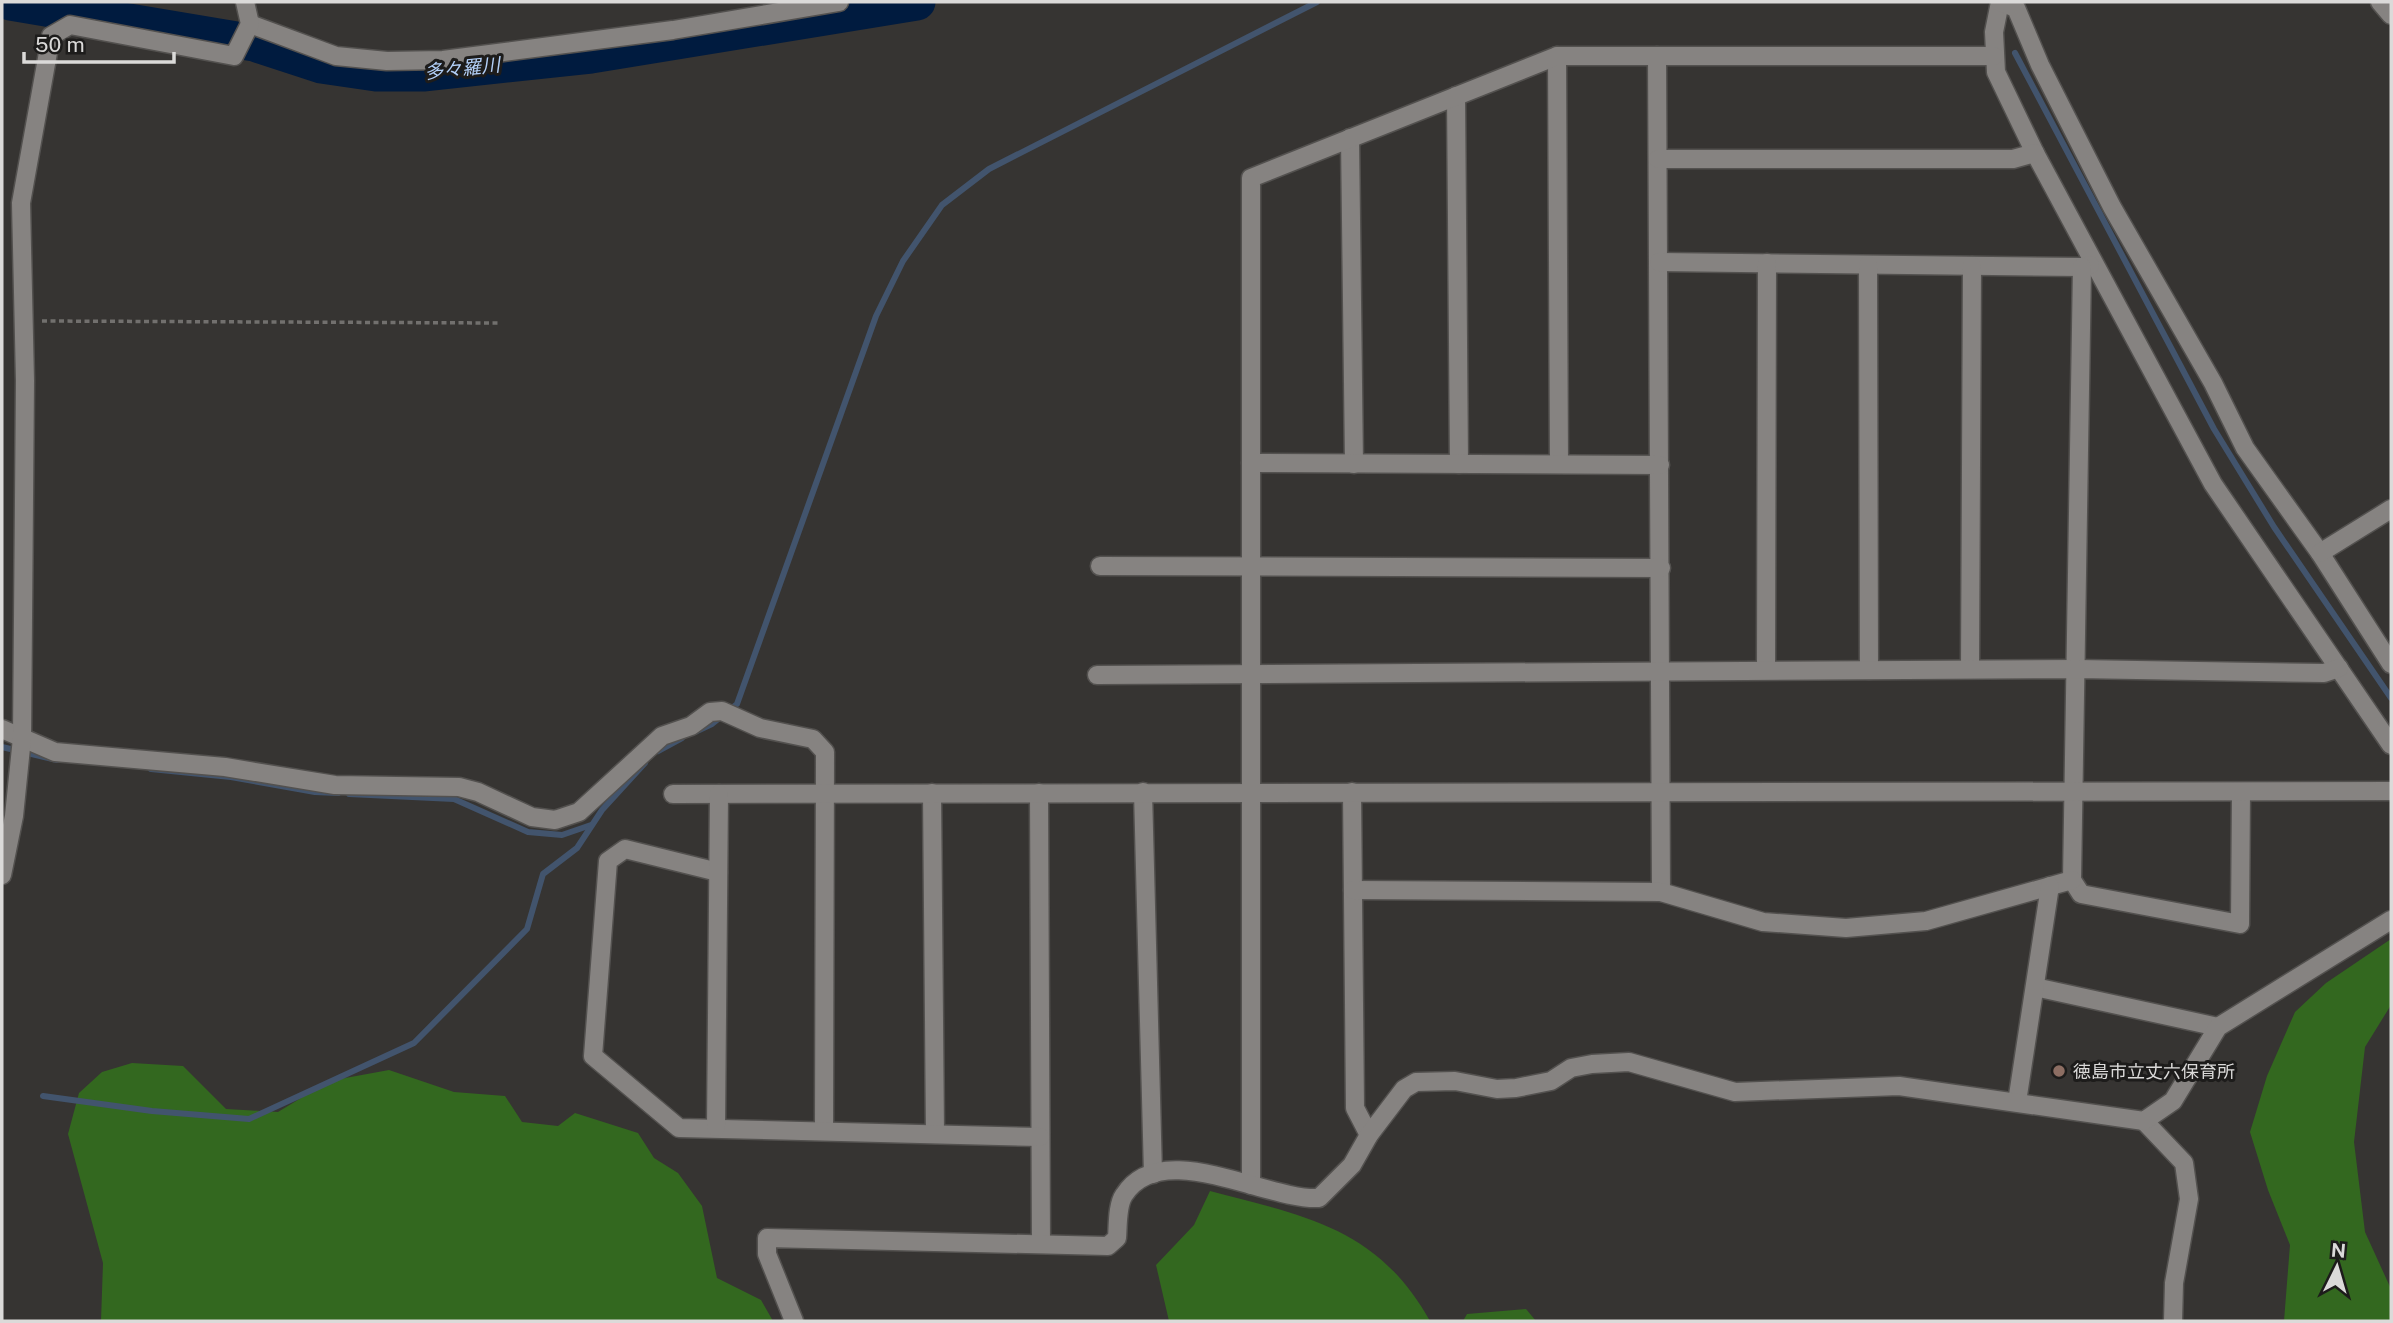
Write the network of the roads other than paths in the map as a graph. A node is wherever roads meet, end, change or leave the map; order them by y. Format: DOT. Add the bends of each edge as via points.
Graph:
graph roads {
  1 [pos="245,2"];
  2 [pos="839,2"];
  3 [pos="2000,2"];
  4 [pos="2380,2"];
  5 [pos="2391,15"];
  6 [pos="248,28"];
  7 [pos="1557,56"];
  8 [pos="1657,56"];
  9 [pos="1994,56"];
  10 [pos="1456,96"];
  11 [pos="1350,138"];
  12 [pos="2035,153"];
  13 [pos="1658,159"];
  14 [pos="1659,262"];
  15 [pos="1767,263"];
  16 [pos="1868,265"];
  17 [pos="1972,266"];
  18 [pos="2088,266"];
  19 [pos="1251,463"];
  20 [pos="1354,464"];
  21 [pos="1459,464"];
  22 [pos="1559,464"];
  23 [pos="1660,465"];
  24 [pos="2391,509"];
  25 [pos="2320,553"];
  26 [pos="1100,566"];
  27 [pos="1251,566"];
  28 [pos="1661,568"];
  29 [pos="2391,664"];
  30 [pos="2339,668"];
  31 [pos="1970,669"];
  32 [pos="2077,669"];
  33 [pos="1766,670"];
  34 [pos="1869,670"];
  35 [pos="1661,671"];
  36 [pos="1251,673"];
  37 [pos="1097,675"];
  38 [pos="2,729"];
  39 [pos="2391,745"];
  40 [pos="21,749"];
  41 [pos="2391,791"];
  42 [pos="1143,792"];
  43 [pos="1251,792"];
  44 [pos="1352,792"];
  45 [pos="1660,792"];
  46 [pos="2071,792"];
  47 [pos="2241,792"];
  48 [pos="824,793"];
  49 [pos="932,793"];
  50 [pos="1039,793"];
  51 [pos="673,794"];
  52 [pos="719,794"];
  53 [pos="718,872"];
  54 [pos="2,875"];
  55 [pos="2072,880"];
  56 [pos="2050,886"];
  57 [pos="1353,890"];
  58 [pos="1661,892"];
  59 [pos="2391,920"];
  60 [pos="2035,986"];
  61 [pos="2218,1027"];
  62 [pos="2017,1102"];
  63 [pos="2144,1121"];
  64 [pos="716,1127"];
  65 [pos="824,1130"];
  66 [pos="935,1134"];
  67 [pos="1369,1135"];
  68 [pos="1040,1137"];
  69 [pos="1153,1174"];
  70 [pos="1251,1185"];
  71 [pos="1041,1243"];
  72 [pos="794,1321"];
  73 [pos="2173,1321"];
  1 -- 6 [label="street"];
  2 -- 6 [label="street" via="673,30 443,60 336,56"];
  3 -- 9 [label="street"];
  3 -- 25 [label="street" via="2016,8 2039,65 2112,207 2245,448"];
  4 -- 5 [label="street"];
  6 -- 40 [label="street" via="234,56 70,25 51,36 21,203"];
  7 -- 8 [label="street"];
  7 -- 10 [label="street"];
  7 -- 22 [label="street"];
  8 -- 9 [label="street"];
  8 -- 13 [label="street"];
  9 -- 12 [label="street" via="2001,88"];
  10 -- 11 [label="street"];
  10 -- 21 [label="street"];
  11 -- 19 [label="street" via="1251,178"];
  11 -- 20 [label="street"];
  12 -- 13 [label="street" via="2013,159"];
  12 -- 18 [label="street"];
  13 -- 14 [label="street"];
  14 -- 15 [label="street"];
  14 -- 23 [label="street"];
  15 -- 16 [label="street"];
  15 -- 33 [label="street"];
  16 -- 17 [label="street"];
  16 -- 34 [label="street"];
  17 -- 18 [label="street"];
  17 -- 31 [label="street"];
  18 -- 30 [label="street" via="2213,484"];
  18 -- 32 [label="street"];
  19 -- 20 [label="street"];
  19 -- 27 [label="street"];
  20 -- 21 [label="street"];
  21 -- 22 [label="street"];
  22 -- 23 [label="street"];
  23 -- 28 [label="street"];
  24 -- 25 [label="street"];
  25 -- 29 [label="street"];
  26 -- 27 [label="street"];
  27 -- 28 [label="street"];
  27 -- 36 [label="street"];
  28 -- 35 [label="street"];
  30 -- 32 [label="street" via="2324,673"];
  30 -- 39 [label="street"];
  31 -- 32 [label="street"];
  31 -- 34 [label="street"];
  32 -- 46 [label="street"];
  33 -- 34 [label="street"];
  33 -- 35 [label="street"];
  35 -- 36 [label="street"];
  35 -- 45 [label="street"];
  36 -- 37 [label="street"];
  36 -- 43 [label="street"];
  38 -- 40 [label="street"];
  40 -- 48 [label="street" via="225,767 335,785 459,787 531,817 555,820 579,812 662,736 691,726 710,712 813,739 825,752"];
  40 -- 54 [label="street"];
  41 -- 47 [label="street"];
  42 -- 43 [label="street"];
  42 -- 50 [label="street"];
  42 -- 69 [label="street"];
  43 -- 44 [label="street"];
  43 -- 70 [label="street"];
  44 -- 45 [label="street"];
  44 -- 57 [label="street"];
  45 -- 46 [label="street"];
  45 -- 58 [label="street"];
  46 -- 47 [label="street"];
  46 -- 55 [label="street"];
  47 -- 55 [label="street" via="2240,924 2081,894"];
  48 -- 49 [label="street"];
  48 -- 52 [label="street"];
  48 -- 65 [label="street"];
  49 -- 50 [label="street"];
  49 -- 66 [label="street"];
  50 -- 68 [label="street"];
  51 -- 52 [label="street"];
  52 -- 53 [label="street"];
  53 -- 64 [label="street"];
  53 -- 64 [label="street" via="625,849 608,861 593,1056 679,1128"];
  55 -- 56 [label="street"];
  56 -- 58 [label="street" via="1926,921 1846,928 1763,922"];
  56 -- 60 [label="street"];
  57 -- 58 [label="street"];
  57 -- 67 [label="street" via="1355,1108"];
  59 -- 61 [label="street"];
  60 -- 61 [label="street"];
  60 -- 62 [label="street"];
  61 -- 63 [label="street" via="2173,1101"];
  62 -- 63 [label="street"];
  62 -- 67 [label="street" via="1899,1086 1735,1092 1629,1062 1571,1068 1551,1081 1516,1088 1416,1082 1404,1089"];
  63 -- 73 [label="street" via="2184,1163 2186,1175 2189,1199 2174,1283"];
  64 -- 65 [label="street"];
  65 -- 66 [label="street"];
  66 -- 68 [label="street"];
  67 -- 70 [label="street" via="1352,1165 1320,1198 1279,1194"];
  68 -- 71 [label="street"];
  69 -- 70 [label="street" via="1215,1173"];
  69 -- 71 [label="street" via="1141,1177 1122,1196 1118,1238 1108,1246"];
  71 -- 72 [label="street" via="767,1238 768,1254"];
}
